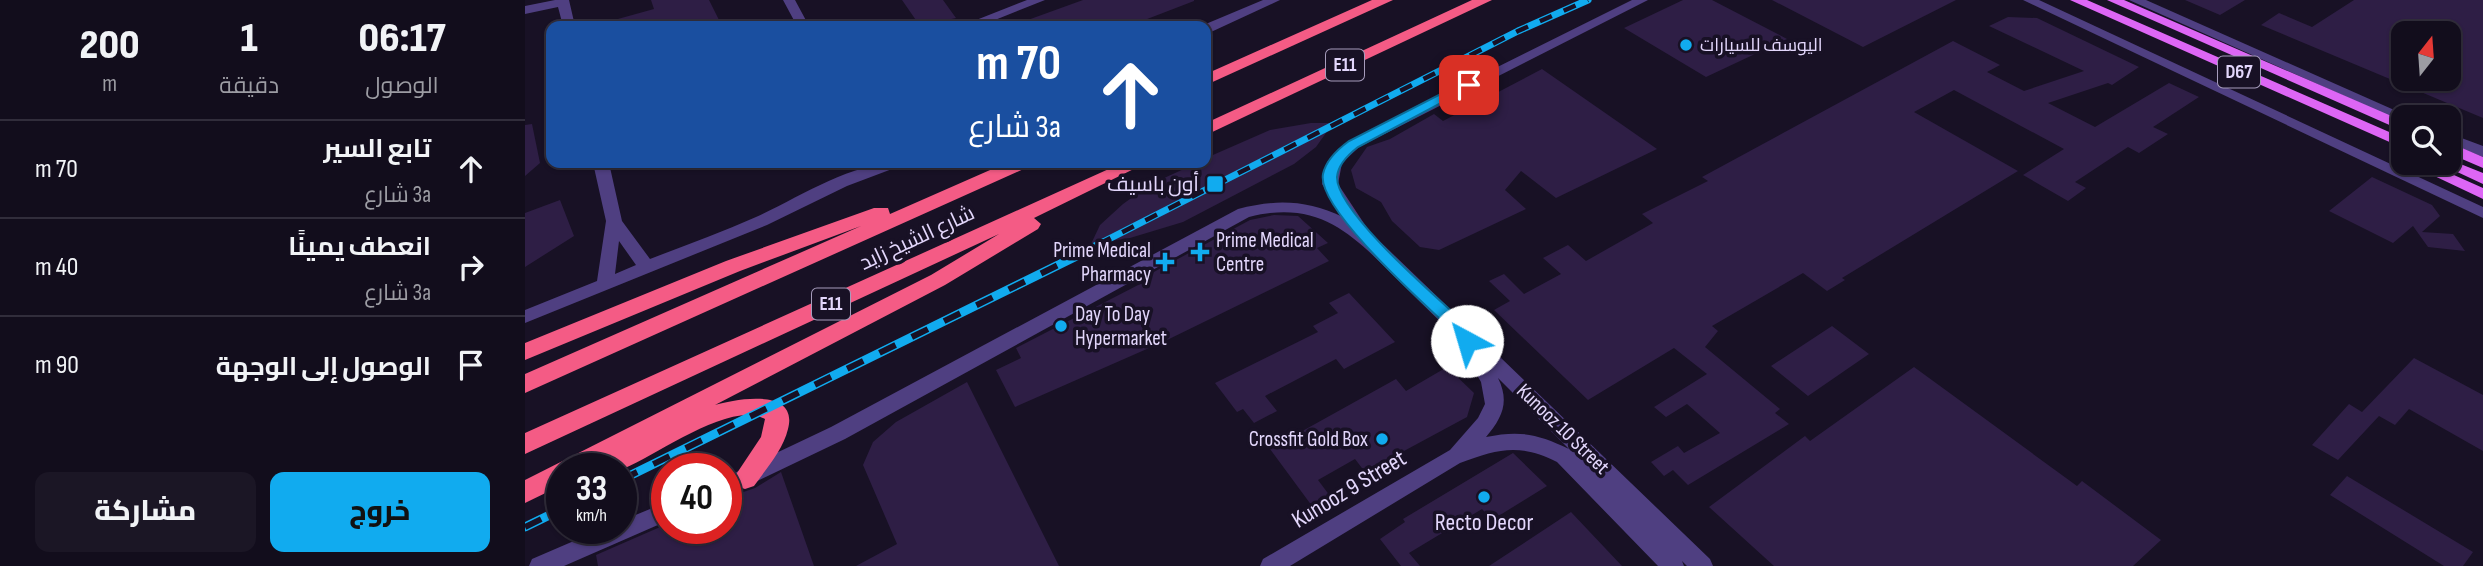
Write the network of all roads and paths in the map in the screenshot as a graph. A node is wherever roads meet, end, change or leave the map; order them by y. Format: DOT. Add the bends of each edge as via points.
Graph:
graph roads {
  1 [pos="544,0"];
  2 [pos="789,0"];
  3 [pos="1039,0"];
  4 [pos="1274,0"];
  5 [pos="1385,0"];
  6 [pos="1484,0"];
  7 [pos="1642,0"];
  8 [pos="2029,0"];
  9 [pos="2076,0"];
  10 [pos="2113,0"];
  11 [pos="2135,0"];
  12 [pos="563,1"];
  13 [pos="990,2"];
  14 [pos="525,8"];
  15 [pos="1008,11"];
  16 [pos="993,17"];
  17 [pos="568,21"];
  18 [pos="800,21"];
  19 [pos="982,21"];
  20 [pos="1211,27"];
  21 [pos="2223,65"];
  22 [pos="1211,78"];
  23 [pos="2391,112"];
  24 [pos="2391,122"];
  25 [pos="1211,128"];
  26 [pos="2391,139"];
  27 [pos="2461,143"];
  28 [pos="2391,151"];
  29 [pos="2483,152"];
  30 [pos="2461,157"];
  31 [pos="2461,167"];
  32 [pos="602,168"];
  33 [pos="881,168"];
  34 [pos="1010,168"];
  35 [pos="1126,168"];
  36 [pos="2482,173"];
  37 [pos="2441,175"];
  38 [pos="970,186"];
  39 [pos="1077,191"];
  40 [pos="2483,194"];
  41 [pos="2483,213"];
  42 [pos="614,222"];
  43 [pos="1363,235"];
  44 [pos="647,267"];
  45 [pos="605,284"];
  46 [pos="525,317"];
  47 [pos="1462,330"];
  48 [pos="525,352"];
  49 [pos="525,384"];
  50 [pos="525,444"];
  51 [pos="600,453"];
  52 [pos="634,453"];
  53 [pos="1564,456"];
  54 [pos="1453,457"];
  55 [pos="742,475"];
  56 [pos="742,480"];
  57 [pos="546,481"];
  58 [pos="525,492"];
  59 [pos="546,495"];
  60 [pos="525,505"];
  61 [pos="651,518"];
  62 [pos="540,566"];
  63 [pos="1271,566"];
  64 [pos="1673,566"];
  65 [pos="1702,566"];
  1 -- 14 [label="street"];
  2 -- 18 [label="street"];
  3 -- 15 [label="street"];
  4 -- 20 [label="street"];
  5 -- 22 [label="highway, E11"];
  6 -- 25 [label="highway, E11"];
  7 -- 43 [label="street" via="1346,149 1331,169 1330,184"];
  8 -- 41 [label="street, D67"];
  9 -- 21 [label="main road, D67"];
  10 -- 24 [label="main road, D67"];
  11 -- 23 [label="street, D67"];
  12 -- 14 [label="street"];
  12 -- 17 [label="street"];
  13 -- 15 [label="street"];
  13 -- 16 [label="street"];
  15 -- 16 [label="street"];
  16 -- 19 [label="street"];
  21 -- 26 [label="main road, D67"];
  21 -- 28 [label="main road" via="2260,89"];
  27 -- 29 [label="street"];
  30 -- 36 [label="main road"];
  31 -- 36 [label="main road"];
  32 -- 42 [label="street"];
  33 -- 44 [label="street"];
  34 -- 38 [label="highway, شارع الشيخ زايد / E11"];
  35 -- 39 [label="highway, شارع الشيخ زايد / E11"];
  37 -- 40 [label="main road"];
  38 -- 48 [label="highway" via="793,243"];
  38 -- 49 [label="highway, شارع الشيخ زايد / E11"];
  39 -- 50 [label="highway, شارع الشيخ زايد / E11"];
  39 -- 51 [label="highway" via="949,274"];
  42 -- 44 [label="street"];
  42 -- 45 [label="street"];
  43 -- 47 [label="street, Kunooz 10 Street"];
  43 -- 56 [label="street" via="1308,208 1282,206 1244,213 838,433"];
  44 -- 45 [label="street"];
  45 -- 46 [label="street"];
  47 -- 54 [label="street, Kunooz 9 Street" via="1493,383 1496,403 1488,423"];
  47 -- 65 [label="street, Kunooz 10 Street"];
  52 -- 55 [label="highway" via="729,408 762,405 773,411 778,421 775,433"];
  53 -- 54 [label="street, Kunooz 9 Street" via="1540,444 1513,440"];
  53 -- 64 [label="street, Kunooz 10 Street"];
  54 -- 63 [label="street, Kunooz 9 Street"];
  57 -- 58 [label="highway"];
  59 -- 60 [label="highway"];
  61 -- 62 [label="street"];
}
